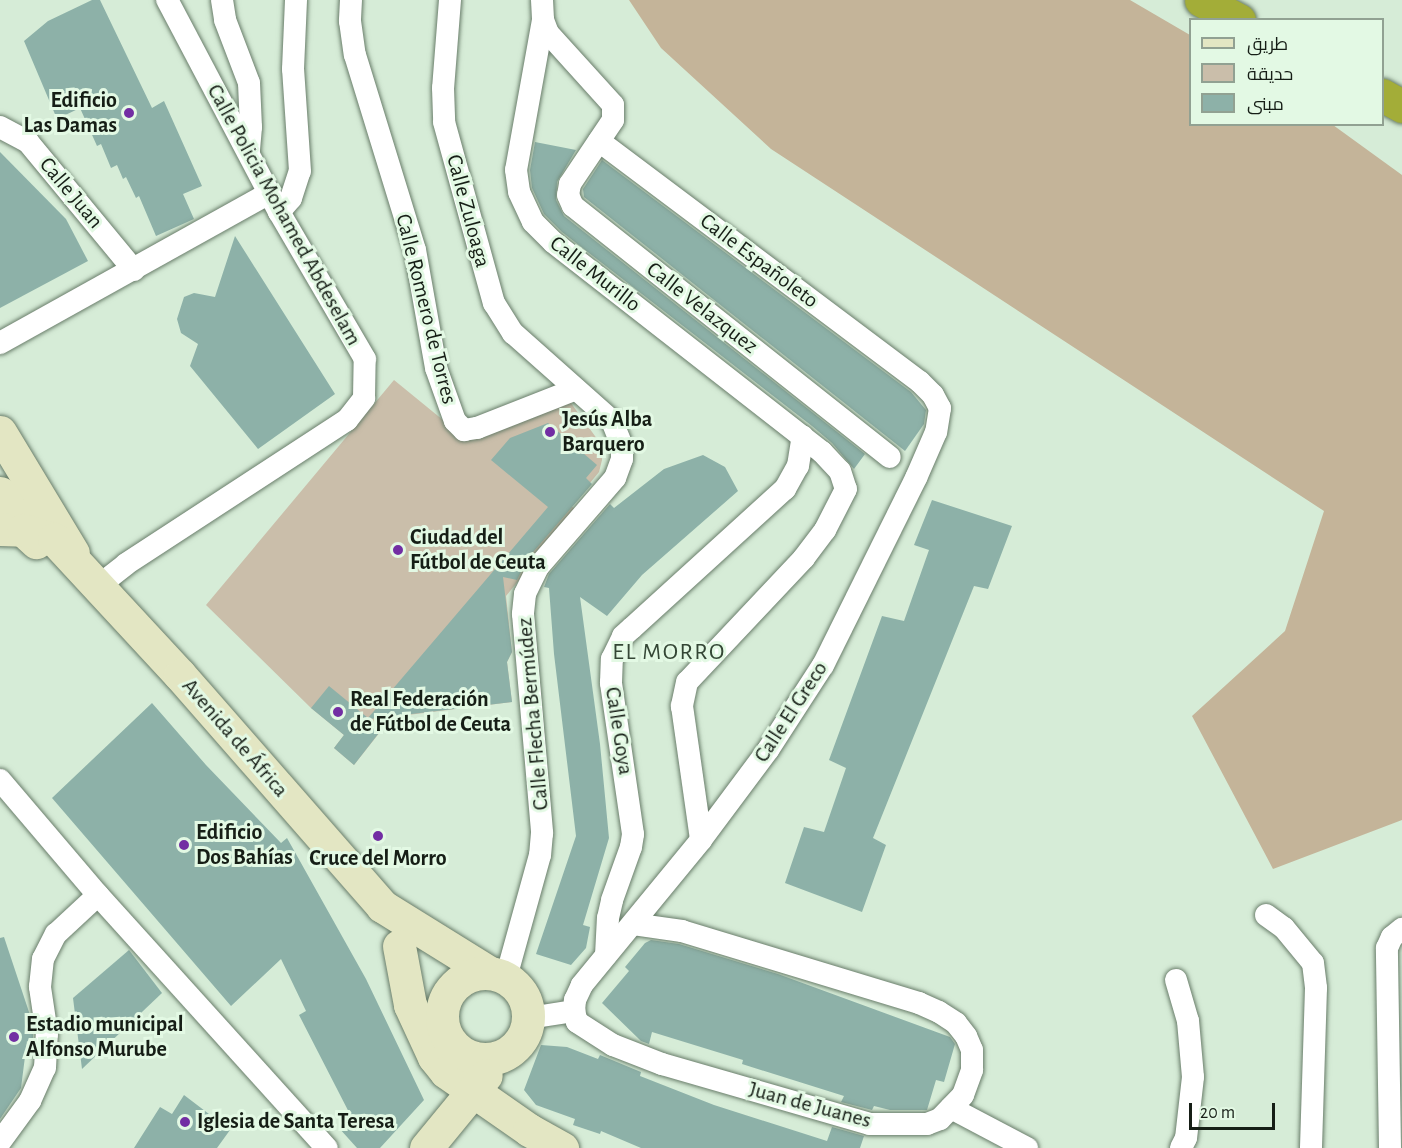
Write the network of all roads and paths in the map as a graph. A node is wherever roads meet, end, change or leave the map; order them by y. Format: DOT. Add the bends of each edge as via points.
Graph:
graph roads {
  1 [pos="166,0"];
  2 [pos="222,0"];
  3 [pos="296,0"];
  4 [pos="351,0"];
  5 [pos="450,0"];
  6 [pos="1201,0"];
  7 [pos="543,10"];
  8 [pos="1235,18"];
  9 [pos="1384,96"];
  10 [pos="1402,106"];
  11 [pos="0,127"];
  12 [pos="599,141"];
  13 [pos="249,152"];
  14 [pos="275,203"];
  15 [pos="134,270"];
  16 [pos="0,344"];
  17 [pos="920,382"];
  18 [pos="576,389"];
  19 [pos="0,432"];
  20 [pos="802,436"];
  21 [pos="890,457"];
  22 [pos="0,494"];
  23 [pos="12,530"];
  24 [pos="91,580"];
  25 [pos="0,780"];
  26 [pos="700,840"];
  27 [pos="98,895"];
  28 [pos="382,906"];
  29 [pos="1266,915"];
  30 [pos="633,924"];
  31 [pos="1402,929"];
  32 [pos="399,946"];
  33 [pos="606,955"];
  34 [pos="498,976"];
  35 [pos="1176,980"];
  36 [pos="574,1011"];
  37 [pos="442,1017"];
  38 [pos="529,1018"];
  39 [pos="504,1056"];
  40 [pos="458,1082"];
  41 [pos="951,1108"];
  42 [pos="510,1117"];
  43 [pos="0,1142"];
  44 [pos="327,1148"];
  45 [pos="426,1148"];
  46 [pos="562,1148"];
  47 [pos="1027,1148"];
  48 [pos="1181,1148"];
  49 [pos="1311,1148"];
  50 [pos="1390,1148"];
  1 -- 13 [label="street, Calle Policia Mohamed Abdeselam"];
  2 -- 13 [label="street" via="225,20 249,83"];
  3 -- 14 [label="street" via="293,69 300,171 291,198"];
  4 -- 18 [label="street, Calle Romero de Torres" via="355,55 415,250 436,368 455,421 464,430 477,428"];
  5 -- 18 [label="street, Calle Zuloaga" via="444,122 489,288 501,317 513,333"];
  6 -- 8 [label="highway"];
  7 -- 12 [label="street, Calle Velazquez" via="548,33 613,105 613,120"];
  7 -- 20 [label="street, Calle Murillo" via="516,170 519,192 533,222 553,242"];
  9 -- 10 [label="highway"];
  11 -- 15 [label="street, Calle Juan" via="28,142"];
  12 -- 17 [label="street, Calle Españoleto"];
  12 -- 21 [label="street, Calle Velazquez" via="570,184 568,195 573,206"];
  13 -- 14 [label="street, Calle Policia Mohamed Abdeselam"];
  14 -- 15 [label="street"];
  14 -- 24 [label="street, Calle Policia Mohamed Abdeselam" via="365,359 364,398 348,420 126,564"];
  15 -- 16 [label="street"];
  17 -- 26 [label="street, Calle El Greco" via="940,408 936,432 898,516 818,674 768,750"];
  18 -- 34 [label="street, Calle Flecha Bermúdez" via="612,421 622,459 610,486 538,567 525,594 523,614 542,833 540,855"];
  19 -- 24 [label="main road, Avenida de África"];
  20 -- 26 [label="street, Calle Murillo" via="840,471 846,489 831,520 804,558 695,671 682,696"];
  20 -- 33 [label="street, Calle Goya" via="798,466 785,489 623,636 612,658 611,683 633,834 612,900"];
  22 -- 23 [label="main road, Avenida de África"];
  23 -- 24 [label="main road, Avenida de África" via="54,539"];
  24 -- 28 [label="main road, Avenida de África" via="180,675"];
  25 -- 27 [label="street"];
  26 -- 30 [label="street, Calle El Greco"];
  27 -- 43 [label="street" via="56,934 43,959 40,987 47,1034 45,1068 30,1101"];
  27 -- 44 [label="street"];
  28 -- 32 [label="main road, Avenida de África"];
  28 -- 34 [label="main road, Avenida de África"];
  29 -- 49 [label="street" via="1284,928 1313,963 1316,988"];
  30 -- 33 [label="street, Calle El Greco"];
  30 -- 41 [label="street, Juan de Juanes" via="682,931 939,1012 956,1023 972,1050 972,1070 963,1095"];
  31 -- 50 [label="street" via="1392,937 1388,948"];
  32 -- 37 [label="main road, Avenida de África"];
  32 -- 40 [label="main road" via="410,1005 428,1047"];
  33 -- 36 [label="street, Calle El Greco" via="582,985 574,1000"];
  34 -- 37 [label="main road" via="474,974 459,981 449,993"];
  34 -- 38 [label="main road" via="518,988"];
  35 -- 48 [label="street" via="1188,1021 1193,1077 1186,1138"];
  36 -- 38 [label="street"];
  36 -- 41 [label="street, Juan de Juanes" via="577,1022 592,1033 662,1064 870,1124 927,1124 940,1119"];
  37 -- 39 [label="main road" via="451,1044 466,1056 485,1060"];
  37 -- 40 [label="main road" via="441,1053"];
  38 -- 39 [label="main road" via="517,1047"];
  39 -- 40 [label="main road"];
  39 -- 42 [label="main road" via="498,1094"];
  40 -- 42 [label="main road"];
  40 -- 45 [label="main road"];
  41 -- 47 [label="street"];
  42 -- 46 [label="main road"];
}
